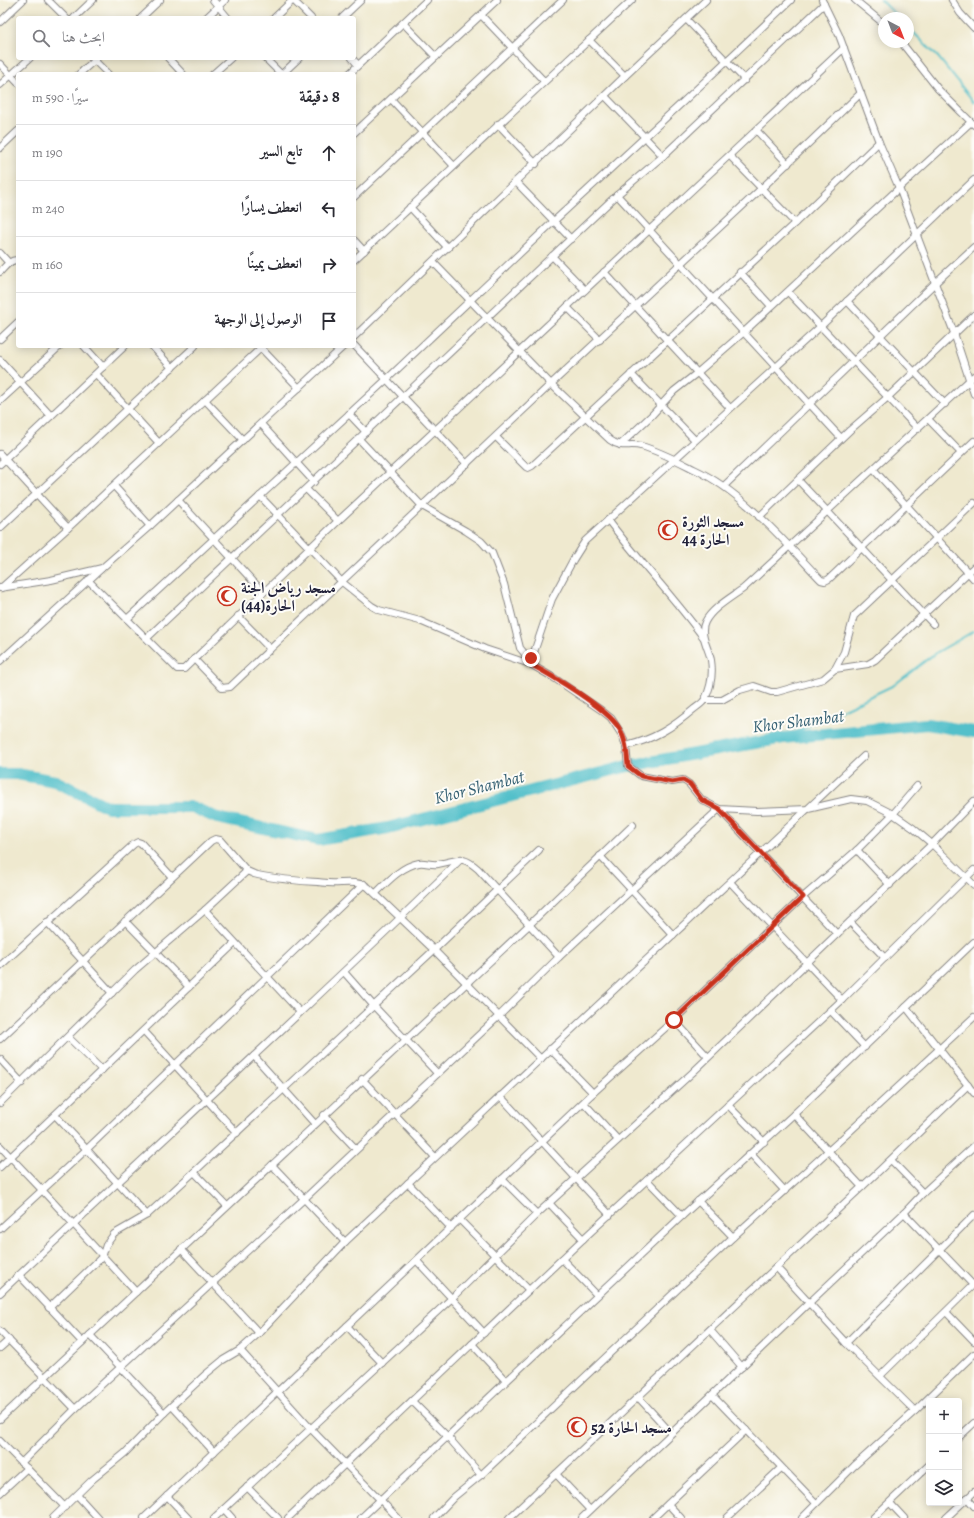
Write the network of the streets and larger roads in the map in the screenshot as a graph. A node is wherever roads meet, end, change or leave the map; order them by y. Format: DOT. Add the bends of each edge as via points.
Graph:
graph roads {
  1 [pos="23,0"];
  2 [pos="48,0"];
  3 [pos="93,0"];
  4 [pos="160,0"];
  5 [pos="213,0"];
  6 [pos="225,0"];
  7 [pos="293,0"];
  8 [pos="361,0"];
  9 [pos="427,0"];
  10 [pos="497,0"];
  11 [pos="563,0"];
  12 [pos="632,0"];
  13 [pos="706,0"];
  14 [pos="791,0"];
  15 [pos="855,0"];
  16 [pos="952,0"];
  17 [pos="823,2"];
  18 [pos="218,6"];
  19 [pos="481,15"];
  20 [pos="64,16"];
  21 [pos="76,16"];
  22 [pos="142,16"];
  23 [pos="208,16"];
  24 [pos="226,16"];
  25 [pos="276,16"];
  26 [pos="309,16"];
  27 [pos="344,16"];
  28 [pos="686,19"];
  29 [pos="878,19"];
  30 [pos="0,22"];
  31 [pos="403,23"];
  32 [pos="974,28"];
  33 [pos="590,40"];
  34 [pos="512,48"];
  35 [pos="844,48"];
  36 [pos="906,48"];
  37 [pos="436,57"];
  38 [pos="28,60"];
  39 [pos="93,60"];
  40 [pos="95,60"];
  41 [pos="170,60"];
  42 [pos="229,60"];
  43 [pos="268,60"];
  44 [pos="297,60"];
  45 [pos="354,60"];
  46 [pos="726,61"];
  47 [pos="0,64"];
  48 [pos="358,65"];
  49 [pos="81,72"];
  50 [pos="106,72"];
  51 [pos="181,72"];
  52 [pos="215,72"];
  53 [pos="279,72"];
  54 [pos="283,72"];
  55 [pos="351,72"];
  56 [pos="11,75"];
  57 [pos="625,76"];
  58 [pos="745,80"];
  59 [pos="16,81"];
  60 [pos="544,81"];
  61 [pos="0,85"];
  62 [pos="861,93"];
  63 [pos="605,96"];
  64 [pos="391,99"];
  65 [pos="498,124"];
  66 [pos="973,124"];
  67 [pos="757,131"];
  68 [pos="356,132"];
  69 [pos="422,132"];
  70 [pos="16,133"];
  71 [pos="646,137"];
  72 [pos="879,142"];
  73 [pos="0,148"];
  74 [pos="663,156"];
  75 [pos="730,156"];
  76 [pos="536,164"];
  77 [pos="788,164"];
  78 [pos="454,166"];
  79 [pos="974,180"];
  80 [pos="516,182"];
  81 [pos="762,188"];
  82 [pos="899,188"];
  83 [pos="356,194"];
  84 [pos="617,195"];
  85 [pos="410,207"];
  86 [pos="554,221"];
  87 [pos="795,223"];
  88 [pos="650,230"];
  89 [pos="916,234"];
  90 [pos="571,239"];
  91 [pos="356,242"];
  92 [pos="974,247"];
  93 [pos="448,248"];
  94 [pos="364,251"];
  95 [pos="0,253"];
  96 [pos="552,256"];
  97 [pos="356,258"];
  98 [pos="16,260"];
  99 [pos="433,262"];
  100 [pos="9,263"];
  101 [pos="681,264"];
  102 [pos="0,272"];
  103 [pos="604,272"];
  104 [pos="740,272"];
  105 [pos="934,283"];
  106 [pos="585,290"];
  107 [pos="788,292"];
  108 [pos="712,298"];
  109 [pos="470,301"];
  110 [pos="847,301"];
  111 [pos="636,306"];
  112 [pos="771,306"];
  113 [pos="567,307"];
  114 [pos="974,315"];
  115 [pos="487,318"];
  116 [pos="16,324"];
  117 [pos="821,326"];
  118 [pos="744,332"];
  119 [pos="356,334"];
  120 [pos="954,334"];
  121 [pos="881,336"];
  122 [pos="0,339"];
  123 [pos="600,340"];
  124 [pos="668,340"];
  125 [pos="356,347"];
  126 [pos="58,348"];
  127 [pos="86,348"];
  128 [pos="124,348"];
  129 [pos="154,348"];
  130 [pos="193,348"];
  131 [pos="259,348"];
  132 [pos="261,348"];
  133 [pos="342,348"];
  134 [pos="519,352"];
  135 [pos="0,360"];
  136 [pos="854,362"];
  137 [pos="104,367"];
  138 [pos="776,367"];
  139 [pos="172,368"];
  140 [pos="914,372"];
  141 [pos="697,373"];
  142 [pos="96,374"];
  143 [pos="631,374"];
  144 [pos="974,376"];
  145 [pos="387,380"];
  146 [pos="969,381"];
  147 [pos="21,382"];
  148 [pos="551,384"];
  149 [pos="299,388"];
  150 [pos="974,394"];
  151 [pos="403,397"];
  152 [pos="888,397"];
  153 [pos="205,400"];
  154 [pos="0,401"];
  155 [pos="661,404"];
  156 [pos="809,404"];
  157 [pos="945,404"];
  158 [pos="128,408"];
  159 [pos="730,408"];
  160 [pos="349,414"];
  161 [pos="52,416"];
  162 [pos="586,418"];
  163 [pos="928,419"];
  164 [pos="261,424"];
  165 [pos="918,429"];
  166 [pos="435,430"];
  167 [pos="366,432"];
  168 [pos="496,437"];
  169 [pos="841,438"];
  170 [pos="359,439"];
  171 [pos="243,440"];
  172 [pos="695,440"];
  173 [pos="974,441"];
  174 [pos="159,443"];
  175 [pos="620,446"];
  176 [pos="961,453"];
  177 [pos="2,459"];
  178 [pos="674,460"];
  179 [pos="296,462"];
  180 [pos="466,464"];
  181 [pos="874,470"];
  182 [pos="390,472"];
  183 [pos="798,480"];
  184 [pos="314,482"];
  185 [pos="114,486"];
  186 [pos="724,486"];
  187 [pos="306,489"];
  188 [pos="36,493"];
  189 [pos="260,496"];
  190 [pos="178,500"];
  191 [pos="974,503"];
  192 [pos="906,505"];
  193 [pos="422,506"];
  194 [pos="828,512"];
  195 [pos="278,515"];
  196 [pos="759,517"];
  197 [pos="608,520"];
  198 [pos="338,521"];
  199 [pos="150,526"];
  200 [pos="0,528"];
  201 [pos="68,528"];
  202 [pos="937,538"];
  203 [pos="214,539"];
  204 [pos="790,547"];
  205 [pos="310,548"];
  206 [pos="861,548"];
  207 [pos="231,558"];
  208 [pos="974,567"];
  209 [pos="102,568"];
  210 [pos="968,572"];
  211 [pos="974,578"];
  212 [pos="88,580"];
  213 [pos="892,580"];
  214 [pos="342,582"];
  215 [pos="0,589"];
  216 [pos="263,592"];
  217 [pos="924,614"];
  218 [pos="238,616"];
  219 [pos="127,619"];
  220 [pos="933,624"];
  221 [pos="147,638"];
  222 [pos="704,638"];
  223 [pos="270,649"];
  224 [pos="194,659"];
  225 [pos="0,661"];
  226 [pos="530,661"];
  227 [pos="835,669"];
  228 [pos="705,700"];
  229 [pos="626,746"];
  230 [pos="864,756"];
  231 [pos="917,786"];
  232 [pos="974,801"];
  233 [pos="719,809"];
  234 [pos="808,809"];
  235 [pos="893,814"];
  236 [pos="633,825"];
  237 [pos="932,844"];
  238 [pos="539,850"];
  239 [pos="857,850"];
  240 [pos="761,853"];
  241 [pos="600,856"];
  242 [pos="461,859"];
  243 [pos="974,870"];
  244 [pos="247,871"];
  245 [pos="172,877"];
  246 [pos="966,877"];
  247 [pos="730,882"];
  248 [pos="364,884"];
  249 [pos="890,885"];
  250 [pos="974,885"];
  251 [pos="497,890"];
  252 [pos="632,890"];
  253 [pos="376,893"];
  254 [pos="803,897"];
  255 [pos="205,910"];
  256 [pos="402,917"];
  257 [pos="125,921"];
  258 [pos="47,922"];
  259 [pos="850,922"];
  260 [pos="529,925"];
  261 [pos="773,927"];
  262 [pos="837,934"];
  263 [pos="673,935"];
  264 [pos="974,942"];
  265 [pos="235,943"];
  266 [pos="434,950"];
  267 [pos="155,953"];
  268 [pos="559,957"];
  269 [pos="885,958"];
  270 [pos="83,961"];
  271 [pos="807,963"];
  272 [pos="0,966"];
  273 [pos="344,972"];
  274 [pos="267,977"];
  275 [pos="466,982"];
  276 [pos="189,987"];
  277 [pos="112,993"];
  278 [pos="842,1000"];
  279 [pos="373,1005"];
  280 [pos="906,1007"];
  281 [pos="830,1010"];
  282 [pos="300,1012"];
  283 [pos="499,1016"];
  284 [pos="974,1017"];
  285 [pos="674,1020"];
  286 [pos="144,1031"];
  287 [pos="68,1037"];
  288 [pos="0,1039"];
  289 [pos="405,1039"];
  290 [pos="865,1047"];
  291 [pos="940,1048"];
  292 [pos="550,1049"];
  293 [pos="254,1056"];
  294 [pos="708,1057"];
  295 [pos="0,1059"];
  296 [pos="541,1059"];
  297 [pos="175,1065"];
  298 [pos="102,1070"];
  299 [pos="437,1073"];
  300 [pos="362,1079"];
  301 [pos="22,1083"];
  302 [pos="968,1085"];
  303 [pos="283,1090"];
  304 [pos="593,1093"];
  305 [pos="974,1093"];
  306 [pos="500,1096"];
  307 [pos="208,1101"];
  308 [pos="0,1103"];
  309 [pos="584,1103"];
  310 [pos="728,1105"];
  311 [pos="394,1113"];
  312 [pos="794,1114"];
  313 [pos="55,1115"];
  314 [pos="324,1115"];
  315 [pos="315,1124"];
  316 [pos="237,1133"];
  317 [pos="618,1140"];
  318 [pos="542,1141"];
  319 [pos="764,1142"];
  320 [pos="0,1146"];
  321 [pos="974,1146"];
  322 [pos="87,1149"];
  323 [pos="356,1149"];
  324 [pos="828,1151"];
  325 [pos="751,1154"];
  326 [pos="11,1157"];
  327 [pos="435,1157"];
  328 [pos="891,1160"];
  329 [pos="272,1166"];
  330 [pos="0,1167"];
  331 [pos="194,1172"];
  332 [pos="577,1178"];
  333 [pos="502,1179"];
  334 [pos="647,1180"];
  335 [pos="118,1182"];
  336 [pos="408,1183"];
  337 [pos="862,1188"];
  338 [pos="42,1190"];
  339 [pos="785,1191"];
  340 [pos="923,1193"];
  341 [pos="304,1199"];
  342 [pos="698,1201"];
  343 [pos="549,1204"];
  344 [pos="227,1206"];
  345 [pos="904,1213"];
  346 [pos="537,1214"];
  347 [pos="610,1214"];
  348 [pos="147,1215"];
  349 [pos="974,1215"];
  350 [pos="682,1216"];
  351 [pos="460,1220"];
  352 [pos="74,1224"];
  353 [pos="451,1228"];
  354 [pos="0,1230"];
  355 [pos="733,1237"];
  356 [pos="583,1239"];
  357 [pos="345,1242"];
  358 [pos="181,1249"];
  359 [pos="938,1250"];
  360 [pos="496,1255"];
  361 [pos="102,1257"];
  362 [pos="562,1259"];
  363 [pos="417,1261"];
  364 [pos="776,1267"];
  365 [pos="19,1275"];
  366 [pos="213,1283"];
  367 [pos="974,1285"];
  368 [pos="530,1290"];
  369 [pos="136,1292"];
  370 [pos="0,1293"];
  371 [pos="597,1296"];
  372 [pos="452,1298"];
  373 [pos="809,1303"];
  374 [pos="49,1308"];
  375 [pos="946,1312"];
  376 [pos="347,1326"];
  377 [pos="710,1330"];
  378 [pos="0,1331"];
  379 [pos="259,1332"];
  380 [pos="484,1333"];
  381 [pos="90,1334"];
  382 [pos="9,1340"];
  383 [pos="974,1341"];
  384 [pos="82,1342"];
  385 [pos="846,1343"];
  386 [pos="472,1344"];
  387 [pos="0,1348"];
  388 [pos="240,1350"];
  389 [pos="974,1354"];
  390 [pos="382,1363"];
  391 [pos="120,1367"];
  392 [pos="742,1367"];
  393 [pos="880,1376"];
  394 [pos="44,1378"];
  395 [pos="506,1381"];
  396 [pos="277,1392"];
  397 [pos="712,1395"];
  398 [pos="638,1397"];
  399 [pos="412,1401"];
  400 [pos="172,1406"];
  401 [pos="75,1409"];
  402 [pos="915,1411"];
  403 [pos="164,1413"];
  404 [pos="0,1419"];
  405 [pos="974,1423"];
  406 [pos="311,1428"];
  407 [pos="746,1430"];
  408 [pos="671,1433"];
  409 [pos="962,1434"];
  410 [pos="448,1437"];
  411 [pos="0,1441"];
  412 [pos="214,1452"];
  413 [pos="21,1463"];
  414 [pos="346,1463"];
  415 [pos="27,1468"];
  416 [pos="781,1468"];
  417 [pos="926,1468"];
  418 [pos="556,1474"];
  419 [pos="481,1475"];
  420 [pos="247,1487"];
  421 [pos="974,1492"];
  422 [pos="0,1493"];
  423 [pos="77,1495"];
  424 [pos="167,1496"];
  425 [pos="967,1498"];
  426 [pos="380,1500"];
  427 [pos="816,1503"];
  428 [pos="890,1503"];
  429 [pos="668,1504"];
  430 [pos="974,1506"];
  431 [pos="65,1508"];
  432 [pos="224,1509"];
  433 [pos="590,1510"];
  434 [pos="294,1512"];
  435 [pos="806,1517"];
  436 [pos="53,1518"];
  437 [pos="98,1518"];
  438 [pos="144,1518"];
  439 [pos="188,1518"];
  440 [pos="214,1518"];
  441 [pos="232,1518"];
  442 [pos="278,1518"];
  443 [pos="288,1518"];
  444 [pos="299,1518"];
  445 [pos="361,1518"];
  446 [pos="398,1518"];
  447 [pos="434,1518"];
  448 [pos="508,1518"];
  449 [pos="583,1518"];
  450 [pos="653,1518"];
  451 [pos="681,1518"];
  452 [pos="727,1518"];
  453 [pos="874,1518"];
  454 [pos="904,1518"];
  455 [pos="946,1518"];
  1 -- 30 [label="street"];
  2 -- 20 [label="street"];
  3 -- 21 [label="street"];
  4 -- 22 [label="street"];
  5 -- 18 [label="street"];
  6 -- 18 [label="street"];
  7 -- 25 [label="street"];
  7 -- 26 [label="street"];
  8 -- 27 [label="street"];
  9 -- 31 [label="street"];
  10 -- 19 [label="street"];
  11 -- 34 [label="street"];
  12 -- 33 [label="street"];
  13 -- 28 [label="street"];
  14 -- 46 [label="street"];
  15 -- 29 [label="street"];
  16 -- 32 [label="street"];
  17 -- 35 [label="street"];
  17 -- 58 [label="street"];
  18 -- 23 [label="street"];
  18 -- 24 [label="street"];
  19 -- 34 [label="street"];
  19 -- 37 [label="street"];
  28 -- 46 [label="street"];
  28 -- 57 [label="street"];
  31 -- 37 [label="street"];
  31 -- 48 [label="street"];
  33 -- 57 [label="street"];
  33 -- 60 [label="street"];
  34 -- 60 [label="street"];
  34 -- 69 [label="street"];
  35 -- 62 [label="street"];
  35 -- 67 [label="street"];
  36 -- 66 [label="street" via="938,90"];
  37 -- 64 [label="street"];
  38 -- 56 [label="street"];
  39 -- 49 [label="street"];
  40 -- 50 [label="street"];
  41 -- 51 [label="street"];
  42 -- 52 [label="street"];
  43 -- 53 [label="street"];
  44 -- 54 [label="street"];
  45 -- 48 [label="street"];
  46 -- 58 [label="street"];
  46 -- 71 [label="street"];
  47 -- 56 [label="street"];
  48 -- 55 [label="street"];
  56 -- 59 [label="street"];
  56 -- 61 [label="street"];
  57 -- 63 [label="street"];
  58 -- 74 [label="street"];
  60 -- 65 [label="street"];
  62 -- 72 [label="street"];
  62 -- 77 [label="street"];
  63 -- 71 [label="street"];
  63 -- 76 [label="street"];
  64 -- 68 [label="street"];
  64 -- 69 [label="street"];
  65 -- 76 [label="street"];
  65 -- 78 [label="street"];
  66 -- 82 [label="street"];
  67 -- 75 [label="street"];
  67 -- 77 [label="street"];
  69 -- 78 [label="street"];
  69 -- 83 [label="street"];
  70 -- 73 [label="street"];
  71 -- 74 [label="street"];
  71 -- 86 [label="street"];
  72 -- 82 [label="street"];
  72 -- 87 [label="street"];
  74 -- 84 [label="street"];
  75 -- 81 [label="street"];
  75 -- 88 [label="street"];
  76 -- 80 [label="street"];
  77 -- 81 [label="street"];
  78 -- 85 [label="street"];
  79 -- 89 [label="street"];
  80 -- 86 [label="street"];
  80 -- 93 [label="street"];
  81 -- 87 [label="street"];
  81 -- 101 [label="street"];
  82 -- 89 [label="street"];
  82 -- 107 [label="street"];
  84 -- 88 [label="street"];
  84 -- 90 [label="street"];
  85 -- 93 [label="street"];
  85 -- 94 [label="street"];
  86 -- 90 [label="street"];
  86 -- 109 [label="street"];
  87 -- 104 [label="street"];
  88 -- 101 [label="street"];
  88 -- 103 [label="street"];
  89 -- 105 [label="street"];
  89 -- 110 [label="street"];
  90 -- 96 [label="street"];
  91 -- 94 [label="street"];
  92 -- 105 [label="street"];
  93 -- 99 [label="street"];
  94 -- 97 [label="street"];
  95 -- 100 [label="street"];
  96 -- 106 [label="street"];
  96 -- 115 [label="street"];
  98 -- 100 [label="street"];
  99 -- 109 [label="street"];
  99 -- 119 [label="street"];
  100 -- 102 [label="street"];
  101 -- 108 [label="street"];
  101 -- 111 [label="street"];
  103 -- 106 [label="street"];
  103 -- 111 [label="street"];
  104 -- 108 [label="street"];
  104 -- 112 [label="street"];
  105 -- 120 [label="street"];
  105 -- 121 [label="street"];
  106 -- 113 [label="street"];
  107 -- 112 [label="street"];
  107 -- 117 [label="street"];
  108 -- 118 [label="street"];
  108 -- 124 [label="street"];
  109 -- 115 [label="street"];
  109 -- 145 [label="street"];
  110 -- 117 [label="street"];
  110 -- 121 [label="street"];
  111 -- 123 [label="street"];
  111 -- 124 [label="street"];
  112 -- 118 [label="street"];
  113 -- 123 [label="street"];
  113 -- 134 [label="street"];
  114 -- 120 [label="street"];
  115 -- 134 [label="street"];
  115 -- 151 [label="street"];
  116 -- 122 [label="street"];
  117 -- 136 [label="street"];
  117 -- 138 [label="street"];
  118 -- 138 [label="street"];
  118 -- 141 [label="street"];
  120 -- 140 [label="street"];
  120 -- 146 [label="street"];
  121 -- 136 [label="street"];
  121 -- 140 [label="street"];
  123 -- 148 [label="street"];
  124 -- 141 [label="street"];
  124 -- 143 [label="street"];
  125 -- 145 [label="street"];
  126 -- 147 [label="street"];
  127 -- 137 [label="street"];
  128 -- 137 [label="street"];
  129 -- 139 [label="street"];
  130 -- 139 [label="street"];
  131 -- 153 [label="street"];
  132 -- 149 [label="street"];
  133 -- 149 [label="street"];
  134 -- 148 [label="street"];
  134 -- 166 [label="street"];
  135 -- 147 [label="street"];
  136 -- 152 [label="street"];
  136 -- 156 [label="street"];
  137 -- 142 [label="street"];
  138 -- 156 [label="street"];
  138 -- 159 [label="street"];
  139 -- 158 [label="street"];
  140 -- 152 [label="street"];
  140 -- 157 [label="street"];
  141 -- 155 [label="street"];
  141 -- 159 [label="street"];
  142 -- 158 [label="street"];
  142 -- 161 [label="street"];
  143 -- 155 [label="street"];
  143 -- 162 [label="street"];
  144 -- 146 [label="street"];
  145 -- 151 [label="street"];
  145 -- 160 [label="street"];
  146 -- 150 [label="street"];
  146 -- 157 [label="street"];
  147 -- 154 [label="street"];
  147 -- 161 [label="street"];
  148 -- 162 [label="street"];
  148 -- 168 [label="street"];
  149 -- 164 [label="street"];
  151 -- 166 [label="street"];
  151 -- 167 [label="street"];
  152 -- 165 [label="street"];
  152 -- 169 [label="street"];
  153 -- 171 [label="street"];
  153 -- 174 [label="street"];
  155 -- 172 [label="street"];
  155 -- 175 [label="street"];
  156 -- 169 [label="street"];
  156 -- 186 [label="street"];
  157 -- 163 [label="street"];
  158 -- 174 [label="street"];
  158 -- 188 [label="street"];
  159 -- 172 [label="street"];
  160 -- 167 [label="street"];
  160 -- 179 [label="street"];
  161 -- 177 [label="street"];
  162 -- 168 [label="street" via="528,468"];
  162 -- 175 [label="street"];
  163 -- 165 [label="street"];
  163 -- 176 [label="street"];
  164 -- 171 [label="street"];
  164 -- 179 [label="street"];
  165 -- 181 [label="street"];
  166 -- 180 [label="street"];
  166 -- 182 [label="street"];
  167 -- 170 [label="street"];
  168 -- 180 [label="street"];
  169 -- 183 [label="street"];
  170 -- 182 [label="street"];
  170 -- 184 [label="street"];
  171 -- 190 [label="street"];
  172 -- 178 [label="street"];
  173 -- 176 [label="street"];
  174 -- 185 [label="street"];
  175 -- 178 [label="street" via="642,446"];
  176 -- 192 [label="street"];
  177 -- 188 [label="street"];
  178 -- 186 [label="street"];
  178 -- 197 [label="street"];
  179 -- 184 [label="street"];
  179 -- 189 [label="street"];
  180 -- 193 [label="street"];
  181 -- 192 [label="street"];
  181 -- 194 [label="street"];
  182 -- 193 [label="street"];
  182 -- 198 [label="street"];
  183 -- 194 [label="street"];
  183 -- 196 [label="street"];
  184 -- 187 [label="street"];
  185 -- 199 [label="street"];
  185 -- 201 [label="street"];
  186 -- 196 [label="street"];
  187 -- 195 [label="street"];
  187 -- 198 [label="street"];
  188 -- 200 [label="street"];
  188 -- 201 [label="street"];
  189 -- 195 [label="street"];
  189 -- 203 [label="street"];
  190 -- 199 [label="street"];
  190 -- 203 [label="street"];
  191 -- 202 [label="street"];
  192 -- 202 [label="street"];
  192 -- 206 [label="street"];
  193 -- 214 [label="street"];
  193 -- 226 [label="street" via="481,541 492,553 504,584 520,648"];
  194 -- 204 [label="street"];
  194 -- 206 [label="street"];
  195 -- 205 [label="street"];
  195 -- 207 [label="street"];
  196 -- 204 [label="street"];
  197 -- 222 [label="street"];
  197 -- 226 [label="street" via="585,541 562,578"];
  198 -- 205 [label="street"];
  199 -- 209 [label="street"];
  201 -- 215 [label="street"];
  202 -- 210 [label="street"];
  202 -- 213 [label="street"];
  203 -- 207 [label="street"];
  203 -- 219 [label="street"];
  204 -- 206 [label="street" via="821,580 825,581"];
  204 -- 222 [label="street" via="709,615 705,623"];
  205 -- 214 [label="street"];
  205 -- 216 [label="street"];
  206 -- 213 [label="street"];
  207 -- 216 [label="street"];
  207 -- 221 [label="street"];
  208 -- 210 [label="street"];
  209 -- 212 [label="street"];
  209 -- 215 [label="street"];
  210 -- 211 [label="street"];
  210 -- 217 [label="street"];
  212 -- 219 [label="street"];
  212 -- 225 [label="street"];
  213 -- 217 [label="street"];
  213 -- 227 [label="street" via="854,616 844,652"];
  214 -- 223 [label="street"];
  214 -- 226 [label="street" via="379,610 420,622 485,649"];
  216 -- 218 [label="street"];
  217 -- 220 [label="street"];
  217 -- 227 [label="street" via="875,660 868,664"];
  218 -- 223 [label="street"];
  218 -- 224 [label="street"];
  219 -- 221 [label="street"];
  221 -- 224 [label="street" via="179,670 184,669"];
  222 -- 228 [label="street" via="712,673"];
  223 -- 224 [label="street" via="226,688 222,688"];
  226 -- 229 [label="street" via="611,718"];
  227 -- 228 [label="street" via="824,679 785,690 771,692 754,686 722,700"];
  228 -- 229 [label="street" via="680,721 655,737"];
  229 -- 233 [label="street" via="628,766 641,776 672,782 683,780 690,784 702,800"];
  230 -- 234 [label="street"];
  231 -- 235 [label="street"];
  232 -- 237 [label="street"];
  233 -- 234 [label="street"];
  233 -- 240 [label="street"];
  233 -- 252 [label="street"];
  234 -- 235 [label="street" via="851,799 867,801"];
  234 -- 240 [label="street"];
  235 -- 237 [label="street"];
  235 -- 239 [label="street"];
  236 -- 241 [label="street"];
  237 -- 246 [label="street"];
  237 -- 249 [label="street"];
  238 -- 251 [label="street"];
  239 -- 249 [label="street"];
  239 -- 254 [label="street"];
  240 -- 247 [label="street"];
  240 -- 254 [label="street"];
  241 -- 252 [label="street"];
  241 -- 260 [label="street"];
  242 -- 251 [label="street" via="470,862"];
  242 -- 253 [label="street" via="433,865 412,865 403,869"];
  242 -- 256 [label="street"];
  243 -- 246 [label="street"];
  244 -- 245 [label="street" via="224,844 216,839"];
  244 -- 248 [label="street" via="259,876"];
  244 -- 255 [label="street"];
  245 -- 257 [label="street"];
  245 -- 258 [label="street" via="138,842"];
  246 -- 250 [label="street"];
  246 -- 269 [label="street"];
  247 -- 261 [label="street"];
  247 -- 263 [label="street"];
  248 -- 253 [label="street"];
  248 -- 274 [label="street"];
  249 -- 259 [label="street"];
  251 -- 260 [label="street"];
  251 -- 266 [label="street"];
  252 -- 263 [label="street"];
  252 -- 268 [label="street"];
  253 -- 256 [label="street"];
  254 -- 261 [label="street"];
  254 -- 262 [label="street"];
  255 -- 265 [label="street"];
  255 -- 267 [label="street"];
  256 -- 266 [label="street"];
  256 -- 273 [label="street"];
  257 -- 267 [label="street"];
  257 -- 270 [label="street"];
  258 -- 270 [label="street"];
  258 -- 272 [label="street"];
  259 -- 262 [label="street"];
  259 -- 269 [label="street"];
  260 -- 268 [label="street"];
  260 -- 275 [label="street"];
  261 -- 271 [label="street"];
  261 -- 285 [label="street"];
  262 -- 271 [label="street"];
  263 -- 292 [label="street"];
  264 -- 280 [label="street"];
  265 -- 274 [label="street"];
  265 -- 276 [label="street"];
  266 -- 275 [label="street"];
  266 -- 279 [label="street"];
  267 -- 276 [label="street"];
  267 -- 277 [label="street"];
  268 -- 283 [label="street"];
  269 -- 278 [label="street"];
  270 -- 277 [label="street"];
  270 -- 288 [label="street"];
  271 -- 278 [label="street"];
  271 -- 294 [label="street"];
  273 -- 279 [label="street"];
  273 -- 282 [label="street"];
  274 -- 282 [label="street"];
  274 -- 297 [label="street"];
  275 -- 283 [label="street"];
  275 -- 289 [label="street"];
  276 -- 286 [label="street"];
  277 -- 287 [label="street"];
  278 -- 281 [label="street"];
  279 -- 289 [label="street"];
  279 -- 303 [label="street"];
  280 -- 290 [label="street"];
  280 -- 291 [label="street"];
  281 -- 290 [label="street"];
  281 -- 310 [label="street"];
  282 -- 293 [label="street"];
  283 -- 296 [label="street"];
  283 -- 299 [label="street"];
  284 -- 291 [label="street"];
  285 -- 294 [label="street"];
  285 -- 304 [label="street"];
  286 -- 297 [label="street"];
  286 -- 298 [label="street"];
  287 -- 298 [label="street"];
  287 -- 301 [label="street"];
  289 -- 299 [label="street"];
  289 -- 300 [label="street"];
  290 -- 312 [label="street"];
  291 -- 302 [label="street"];
  291 -- 324 [label="street"];
  292 -- 296 [label="street"];
  292 -- 304 [label="street"];
  293 -- 303 [label="street"];
  293 -- 307 [label="street"];
  294 -- 317 [label="street"];
  295 -- 301 [label="street"];
  296 -- 306 [label="street"];
  297 -- 307 [label="street"];
  297 -- 322 [label="street"];
  298 -- 313 [label="street"];
  299 -- 311 [label="street"];
  300 -- 311 [label="street"];
  300 -- 314 [label="street"];
  301 -- 308 [label="street"];
  302 -- 305 [label="street"];
  302 -- 328 [label="street"];
  303 -- 315 [label="street"];
  303 -- 316 [label="street"];
  304 -- 309 [label="street"];
  306 -- 318 [label="street"];
  306 -- 327 [label="street"];
  307 -- 316 [label="street"];
  307 -- 335 [label="street"];
  309 -- 317 [label="street"];
  309 -- 318 [label="street"];
  310 -- 319 [label="street"];
  310 -- 334 [label="street"];
  311 -- 323 [label="street"];
  311 -- 327 [label="street"];
  312 -- 319 [label="street"];
  312 -- 324 [label="street"];
  313 -- 322 [label="street"];
  313 -- 326 [label="street"];
  314 -- 315 [label="street"];
  314 -- 323 [label="street"];
  315 -- 329 [label="street"];
  316 -- 331 [label="street"];
  317 -- 332 [label="street"];
  318 -- 332 [label="street"];
  318 -- 333 [label="street"];
  319 -- 325 [label="street"];
  320 -- 326 [label="street"];
  321 -- 340 [label="street"];
  322 -- 335 [label="street"];
  322 -- 338 [label="street"];
  323 -- 341 [label="street"];
  324 -- 337 [label="street"];
  324 -- 339 [label="street"];
  325 -- 339 [label="street"];
  325 -- 342 [label="street"];
  326 -- 330 [label="street"];
  326 -- 338 [label="street"];
  327 -- 336 [label="street"];
  328 -- 337 [label="street"];
  328 -- 340 [label="street"];
  329 -- 341 [label="street"];
  329 -- 344 [label="street"];
  331 -- 344 [label="street"];
  331 -- 348 [label="street"];
  332 -- 343 [label="street"];
  332 -- 347 [label="street"];
  333 -- 346 [label="street"];
  333 -- 351 [label="street"];
  334 -- 347 [label="street"];
  334 -- 350 [label="street"];
  335 -- 348 [label="street"];
  335 -- 352 [label="street"];
  336 -- 353 [label="street"];
  336 -- 357 [label="street"];
  337 -- 364 [label="street"];
  338 -- 352 [label="street"];
  338 -- 354 [label="street"];
  339 -- 355 [label="street"];
  340 -- 345 [label="street"];
  341 -- 357 [label="street"];
  341 -- 366 [label="street"];
  342 -- 350 [label="street"];
  342 -- 355 [label="street"];
  343 -- 346 [label="street"];
  343 -- 356 [label="street"];
  344 -- 358 [label="street"];
  345 -- 359 [label="street"];
  345 -- 373 [label="street"];
  346 -- 360 [label="street"];
  347 -- 356 [label="street"];
  348 -- 361 [label="street" via="114,1234 106,1245"];
  349 -- 359 [label="street"];
  350 -- 371 [label="street"];
  351 -- 353 [label="street"];
  351 -- 360 [label="street"];
  352 -- 361 [label="street"];
  352 -- 365 [label="street"];
  353 -- 363 [label="street"];
  355 -- 419 [label="street"];
  356 -- 362 [label="street"];
  357 -- 379 [label="street"];
  358 -- 366 [label="street"];
  358 -- 369 [label="street"];
  359 -- 367 [label="street"];
  359 -- 385 [label="street"];
  360 -- 368 [label="street"];
  360 -- 372 [label="street"];
  361 -- 369 [label="street"];
  361 -- 374 [label="street"];
  362 -- 368 [label="street"];
  362 -- 371 [label="street"];
  363 -- 372 [label="street"];
  363 -- 376 [label="street"];
  364 -- 373 [label="street"];
  364 -- 377 [label="street"];
  365 -- 370 [label="street"];
  365 -- 374 [label="street"];
  366 -- 379 [label="street"];
  366 -- 391 [label="street"];
  367 -- 375 [label="street"];
  368 -- 380 [label="street"];
  369 -- 381 [label="street"];
  371 -- 395 [label="street"];
  372 -- 380 [label="street"];
  372 -- 390 [label="street"];
  373 -- 385 [label="street"];
  373 -- 392 [label="street"];
  374 -- 384 [label="street"];
  375 -- 383 [label="street"];
  375 -- 393 [label="street"];
  376 -- 390 [label="street"];
  376 -- 396 [label="street"];
  377 -- 392 [label="street"];
  377 -- 398 [label="street"];
  378 -- 382 [label="street"];
  379 -- 388 [label="street"];
  380 -- 386 [label="street"];
  381 -- 384 [label="street"];
  381 -- 391 [label="street"];
  382 -- 387 [label="street"];
  382 -- 394 [label="street"];
  384 -- 394 [label="street"];
  385 -- 393 [label="street"];
  386 -- 395 [label="street"];
  386 -- 399 [label="street"];
  388 -- 396 [label="street"];
  388 -- 400 [label="street" via="217,1365"];
  389 -- 402 [label="street"];
  390 -- 406 [label="street"];
  391 -- 401 [label="street"];
  391 -- 403 [label="street"];
  392 -- 397 [label="street"];
  393 -- 402 [label="street"];
  394 -- 401 [label="street"];
  394 -- 404 [label="street"];
  395 -- 410 [label="street"];
  396 -- 406 [label="street"];
  396 -- 412 [label="street"];
  397 -- 407 [label="street"];
  397 -- 408 [label="street"];
  398 -- 408 [label="street"];
  398 -- 418 [label="street"];
  399 -- 410 [label="street"];
  399 -- 414 [label="street"];
  400 -- 403 [label="street"];
  400 -- 412 [label="street"];
  401 -- 413 [label="street"];
  402 -- 427 [label="street"];
  403 -- 423 [label="street" via="125,1453"];
  405 -- 409 [label="street"];
  406 -- 414 [label="street"];
  406 -- 420 [label="street"];
  407 -- 416 [label="street"];
  407 -- 429 [label="street"];
  408 -- 433 [label="street"];
  410 -- 419 [label="street"];
  410 -- 426 [label="street"];
  411 -- 413 [label="street"];
  412 -- 424 [label="street"];
  413 -- 415 [label="street"];
  414 -- 426 [label="street"];
  414 -- 434 [label="street"];
  415 -- 422 [label="street"];
  415 -- 431 [label="street"];
  416 -- 427 [label="street"];
  416 -- 452 [label="street"];
  417 -- 428 [label="street"];
  418 -- 433 [label="street"];
  418 -- 448 [label="street"];
  419 -- 447 [label="street"];
  420 -- 432 [label="street"];
  420 -- 442 [label="street"];
  421 -- 425 [label="street"];
  423 -- 431 [label="street"];
  423 -- 437 [label="street"];
  424 -- 438 [label="street"];
  424 -- 439 [label="street"];
  425 -- 430 [label="street"];
  425 -- 455 [label="street"];
  426 -- 445 [label="street"];
  426 -- 446 [label="street"];
  427 -- 435 [label="street"];
  428 -- 453 [label="street"];
  428 -- 454 [label="street"];
  429 -- 450 [label="street"];
  429 -- 451 [label="street"];
  431 -- 436 [label="street"];
  432 -- 440 [label="street"];
  432 -- 441 [label="street"];
  433 -- 449 [label="street"];
  434 -- 443 [label="street"];
  434 -- 444 [label="street"];
}
